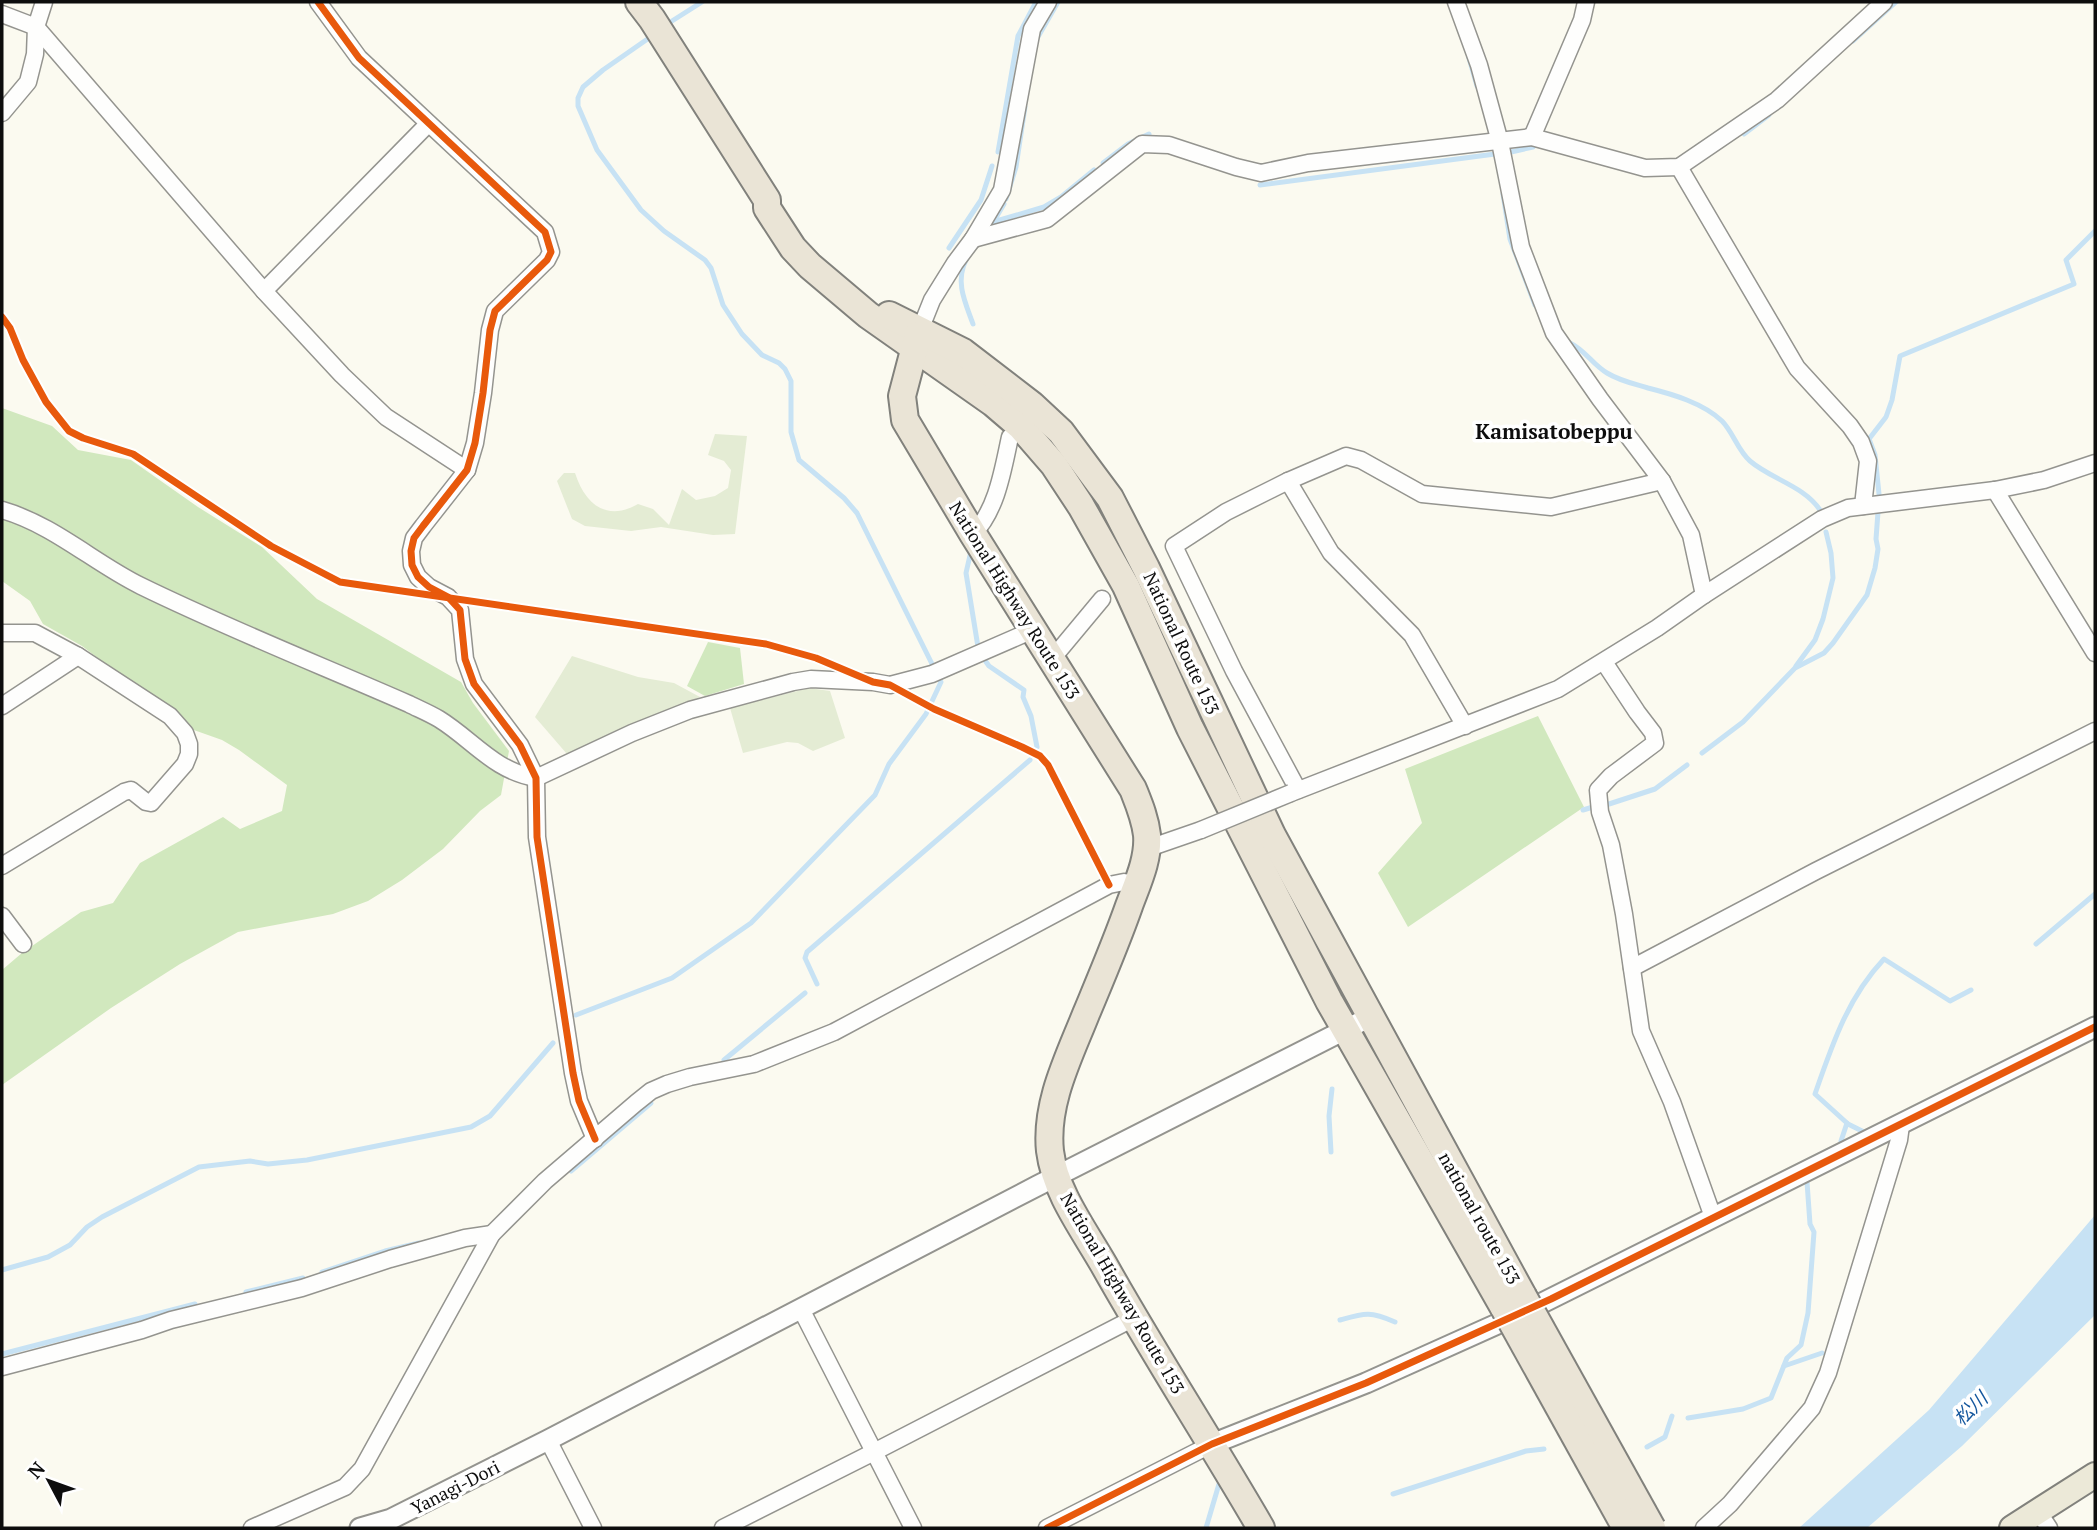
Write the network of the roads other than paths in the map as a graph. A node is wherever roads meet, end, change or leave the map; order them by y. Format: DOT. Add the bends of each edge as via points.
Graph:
graph roads {
  1 [pos="44,2"];
  2 [pos="317,2"];
  3 [pos="639,2"];
  4 [pos="1048,2"];
  5 [pos="1456,2"];
  6 [pos="1586,2"];
  7 [pos="1884,2"];
  8 [pos="2,14"];
  9 [pos="36,27"];
  10 [pos="2,113"];
  11 [pos="428,124"];
  12 [pos="1532,137"];
  13 [pos="1500,142"];
  14 [pos="1679,167"];
  15 [pos="973,240"];
  16 [pos="264,291"];
  17 [pos="917,339"];
  18 [pos="1010,437"];
  19 [pos="2095,463"];
  20 [pos="467,470"];
  21 [pos="1288,481"];
  22 [pos="1662,481"];
  23 [pos="1995,490"];
  24 [pos="1863,506"];
  25 [pos="2,510"];
  26 [pos="973,534"];
  27 [pos="1704,595"];
  28 [pos="1102,599"];
  29 [pos="1033,630"];
  30 [pos="2,633"];
  31 [pos="2095,653"];
  32 [pos="78,656"];
  33 [pos="1052,659"];
  34 [pos="1604,662"];
  35 [pos="2,706"];
  36 [pos="1465,726"];
  37 [pos="2095,732"];
  38 [pos="536,778"];
  39 [pos="1294,791"];
  40 [pos="1146,849"];
  41 [pos="2,866"];
  42 [pos="1136,887"];
  43 [pos="2,916"];
  44 [pos="23,944"];
  45 [pos="1632,968"];
  46 [pos="1370,1017"];
  47 [pos="2095,1027"];
  48 [pos="1345,1031"];
  49 [pos="1901,1125"];
  50 [pos="595,1139"];
  51 [pos="1056,1177"];
  52 [pos="1713,1217"];
  53 [pos="492,1234"];
  54 [pos="1513,1302"];
  55 [pos="801,1309"];
  56 [pos="1134,1318"];
  57 [pos="2,1367"];
  58 [pos="548,1440"];
  59 [pos="1212,1444"];
  60 [pos="874,1452"];
  61 [pos="2095,1475"];
  62 [pos="2044,1519"];
  63 [pos="252,1528"];
  64 [pos="360,1528"];
  65 [pos="593,1528"];
  66 [pos="723,1528"];
  67 [pos="913,1528"];
  68 [pos="1048,1528"];
  69 [pos="1261,1528"];
  70 [pos="1626,1528"];
  71 [pos="1652,1528"];
  72 [pos="1704,1528"];
  73 [pos="2012,1528"];
  1 -- 9 [label="street"];
  2 -- 11 [label="street" via="359,58"];
  3 -- 17 [label="highway" via="767,200 812,254"];
  4 -- 15 [label="street" via="1032,29 1002,190"];
  5 -- 13 [label="street"];
  6 -- 12 [label="street"];
  7 -- 14 [label="street" via="1777,100"];
  8 -- 9 [label="street"];
  9 -- 10 [label="street" via="36,54 28,82"];
  9 -- 16 [label="street"];
  11 -- 16 [label="street"];
  11 -- 20 [label="street" via="545,232 551,251 495,311"];
  12 -- 13 [label="street"];
  12 -- 14 [label="street" via="1645,168"];
  13 -- 15 [label="street" via="1308,163 1261,173 1170,145 1142,144 1047,219"];
  13 -- 22 [label="street" via="1521,247 1554,333"];
  14 -- 24 [label="street" via="1797,368 1861,442 1868,461"];
  15 -- 17 [label="street" via="932,300"];
  16 -- 20 [label="street" via="386,417"];
  17 -- 26 [label="highway, National Highway Route 153" via="902,396 905,420"];
  17 -- 46 [label="highway, National Route 153" via="964,352 1032,405 1061,432 1110,498 1272,835"];
  17 -- 48 [label="highway, National Route 153" via="1021,426 1081,506 1126,586 1190,728"];
  18 -- 26 [label="street" via="993,501 984,523"];
  19 -- 23 [label="street"];
  20 -- 38 [label="street" via="414,538 412,565 418,577 460,610 464,659 474,684 520,745"];
  21 -- 22 [label="street" via="1346,456 1362,460 1422,494 1551,507"];
  21 -- 36 [label="street" via="1331,554 1412,635"];
  21 -- 39 [label="street" via="1226,512 1174,546"];
  22 -- 27 [label="street" via="1691,535"];
  23 -- 24 [label="street"];
  23 -- 31 [label="street"];
  24 -- 27 [label="street" via="1822,519"];
  25 -- 38 [label="street" via="43,526 119,575 200,614 409,704 440,720 488,758"];
  26 -- 29 [label="highway, National Highway Route 153"];
  27 -- 34 [label="street"];
  28 -- 33 [label="street"];
  29 -- 33 [label="highway, National Highway Route 153"];
  29 -- 38 [label="street" via="937,672 890,685 811,679 712,704 632,733"];
  30 -- 32 [label="street" via="35,633"];
  32 -- 35 [label="street"];
  32 -- 41 [label="street" via="170,716 186,733 189,754 151,803 131,790 124,792"];
  33 -- 40 [label="highway, National Highway Route 153" via="1133,789 1142,810"];
  34 -- 36 [label="street" via="1558,689"];
  34 -- 45 [label="street" via="1653,733 1655,743 1598,790"];
  36 -- 39 [label="street"];
  37 -- 45 [label="street"];
  38 -- 50 [label="street" via="537,837 573,1073"];
  39 -- 40 [label="street, bridge"];
  40 -- 42 [label="highway, National Highway Route 153"];
  42 -- 50 [label="street" via="1125,881 1109,885 834,1032 754,1064 690,1077 651,1091"];
  42 -- 51 [label="highway, National Highway Route 153" via="1058,1086 1050,1143"];
  43 -- 44 [label="street"];
  45 -- 52 [label="street" via="1641,1031"];
  46 -- 48 [label="street, Yanagi-Dori"];
  46 -- 54 [label="highway, national route 153"];
  47 -- 49 [label="street"];
  48 -- 51 [label="street, Yanagi-Dori"];
  48 -- 54 [label="highway, national route 153"];
  49 -- 52 [label="street"];
  49 -- 72 [label="street" via="1828,1373 1812,1408"];
  50 -- 53 [label="street"];
  51 -- 55 [label="street, Yanagi-Dori"];
  51 -- 56 [label="highway, National Highway Route 153"];
  52 -- 59 [label="street" via="1513,1318"];
  53 -- 57 [label="street"];
  53 -- 63 [label="street" via="362,1469 345,1487"];
  54 -- 70 [label="highway, national route 153, bridge"];
  54 -- 71 [label="highway, national route 153, bridge"];
  55 -- 58 [label="street, Yanagi-Dori"];
  55 -- 60 [label="street"];
  56 -- 59 [label="highway, National Highway Route 153"];
  56 -- 60 [label="street"];
  58 -- 64 [label="street, Yanagi-Dori" via="391,1519"];
  58 -- 65 [label="street"];
  59 -- 68 [label="street"];
  59 -- 69 [label="highway, National Highway Route 153"];
  60 -- 66 [label="street"];
  60 -- 67 [label="street"];
  61 -- 62 [label="main road"];
  62 -- 73 [label="main road"];
}
